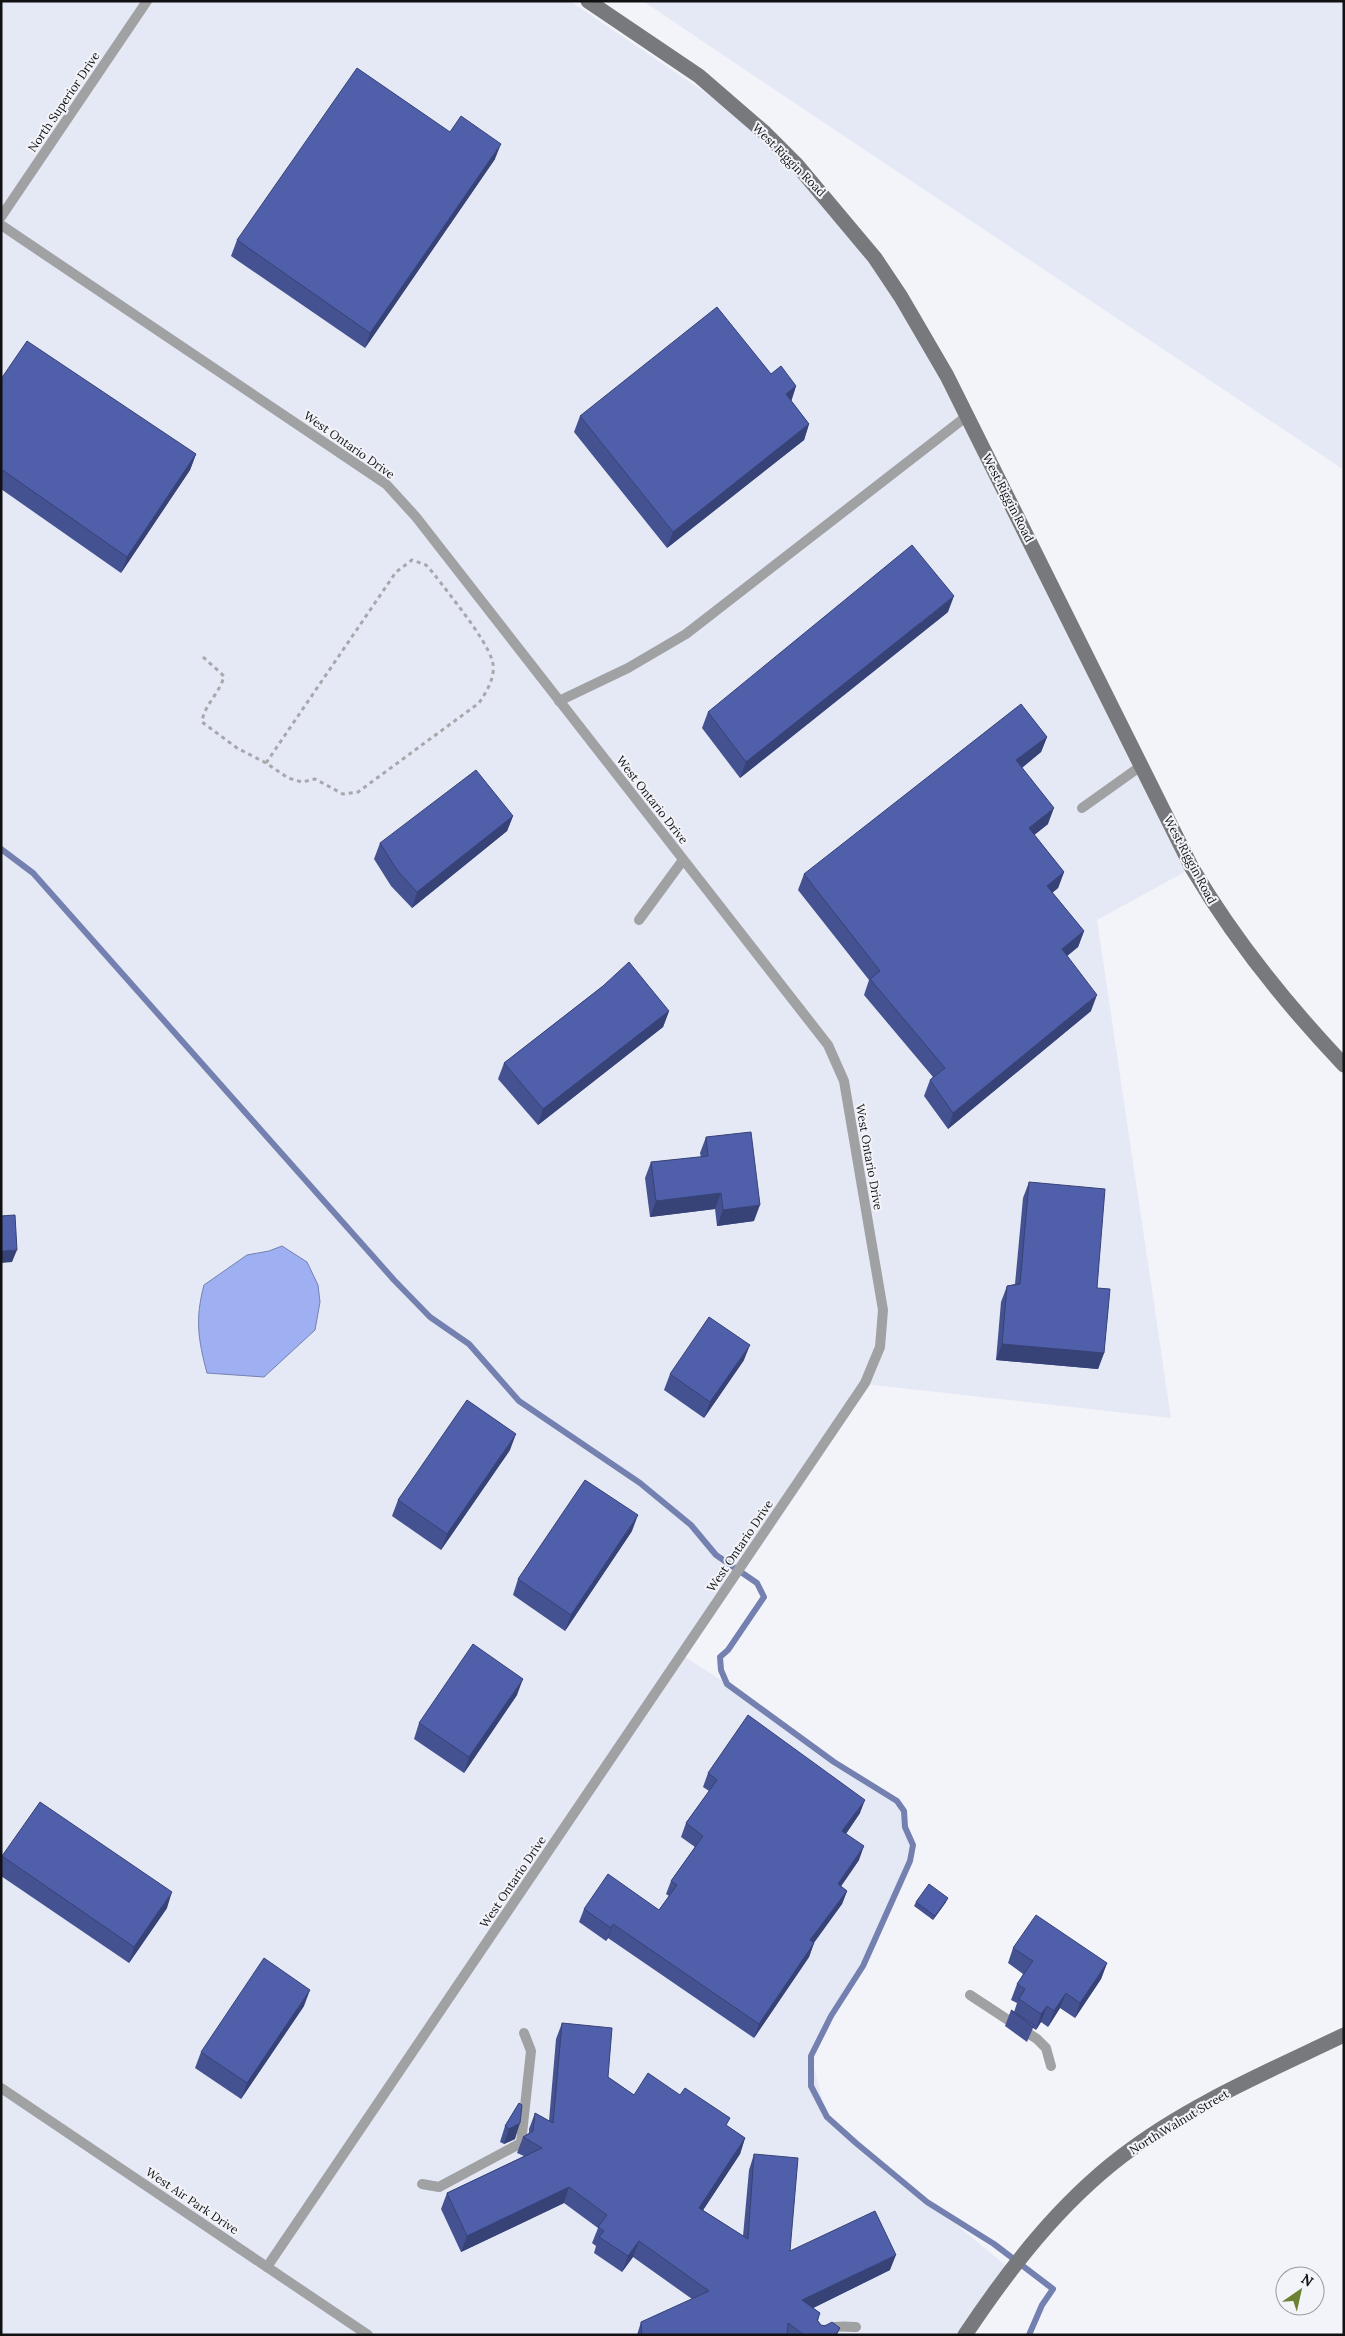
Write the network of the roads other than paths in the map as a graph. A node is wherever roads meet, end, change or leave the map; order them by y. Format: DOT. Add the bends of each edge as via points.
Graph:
graph roads {
  1 [pos="147,1"];
  2 [pos="588,1"];
  3 [pos="1,217"];
  4 [pos="1,225"];
  5 [pos="966,416"];
  6 [pos="559,701"];
  7 [pos="1141,766"];
  8 [pos="1082,808"];
  9 [pos="684,860"];
  10 [pos="639,920"];
  11 [pos="1344,1065"];
  12 [pos="970,1995"];
  13 [pos="524,2033"];
  14 [pos="1344,2035"];
  15 [pos="1051,2066"];
  16 [pos="1,2088"];
  17 [pos="422,2184"];
  18 [pos="267,2267"];
  19 [pos="856,2326"];
  20 [pos="368,2335"];
  21 [pos="818,2335"];
  22 [pos="965,2335"];
  1 -- 3 [label="lane, North Superior Drive"];
  2 -- 5 [label="street, West Riggin Road" via="699,76 764,133 821,191 875,258 901,297"];
  4 -- 6 [label="lane, West Ontario Drive" via="386,484 416,517"];
  5 -- 6 [label="lane" via="686,634 628,668"];
  5 -- 7 [label="street, West Riggin Road"];
  6 -- 9 [label="lane, West Ontario Drive"];
  7 -- 8 [label="lane"];
  7 -- 11 [label="street, West Riggin Road" via="1220,916 1293,1012"];
  9 -- 10 [label="lane"];
  9 -- 18 [label="lane, West Ontario Drive" via="828,1046 844,1081 883,1310 880,1347 864,1384"];
  12 -- 15 [label="lane" via="1037,2039 1046,2048"];
  13 -- 17 [label="lane" via="531,2050 521,2143 440,2187"];
  14 -- 22 [label="street, North Walnut Street" via="1196,2110 1122,2156 1026,2248"];
  16 -- 18 [label="lane, West Air Park Drive"];
  18 -- 20 [label="lane, West Air Park Drive"];
  19 -- 21 [label="lane" via="824,2329"];
}
